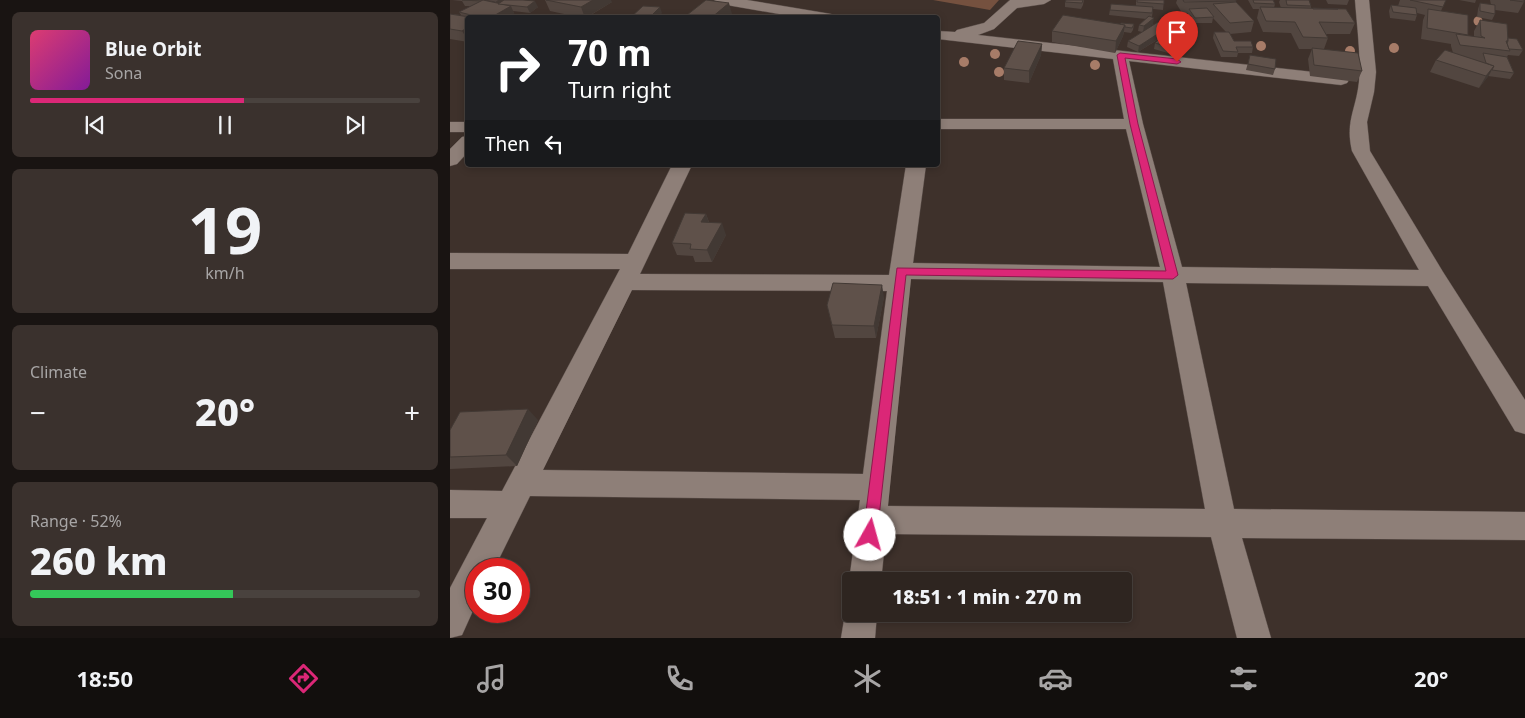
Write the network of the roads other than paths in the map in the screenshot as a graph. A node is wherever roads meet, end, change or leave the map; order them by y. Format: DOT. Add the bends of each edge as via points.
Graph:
graph roads {
  1 [pos="721,0"];
  2 [pos="1044,0"];
  3 [pos="1362,0"];
  4 [pos="1016,2"];
  5 [pos="756,3"];
  6 [pos="816,15"];
  7 [pos="940,34"];
  8 [pos="940,34"];
  9 [pos="1120,55"];
  10 [pos="1367,83"];
  11 [pos="940,124"];
  12 [pos="1134,124"];
  13 [pos="450,127"];
  14 [pos="465,127"];
  15 [pos="465,143"];
  16 [pos="450,160"];
  17 [pos="681,167"];
  18 [pos="916,167"];
  19 [pos="450,261"];
  20 [pos="630,272"];
  21 [pos="1173,275"];
  22 [pos="900,277"];
  23 [pos="1435,278"];
  24 [pos="1525,424"];
  25 [pos="876,487"];
  26 [pos="515,494"];
  27 [pos="450,504"];
  28 [pos="872,520"];
  29 [pos="1222,522"];
  30 [pos="1525,526"];
  31 [pos="482,558"];
  32 [pos="866,572"];
  33 [pos="465,592"];
  34 [pos="860,622"];
  35 [pos="450,623"];
  36 [pos="858,638"];
  37 [pos="1254,638"];
  1 -- 5 [label="street"];
  2 -- 4 [label="street"];
  3 -- 10 [label="street"];
  4 -- 8 [label="street" via="999,20 980,31"];
  5 -- 6 [label="street"];
  7 -- 9 [label="street"];
  9 -- 10 [label="street"];
  9 -- 12 [label="street"];
  10 -- 23 [label="street" via="1356,125 1361,151"];
  11 -- 12 [label="street"];
  12 -- 21 [label="street"];
  13 -- 14 [label="street"];
  15 -- 16 [label="street"];
  17 -- 20 [label="street"];
  18 -- 22 [label="street"];
  19 -- 20 [label="street"];
  20 -- 22 [label="street"];
  20 -- 26 [label="street"];
  21 -- 22 [label="street"];
  21 -- 23 [label="street"];
  21 -- 29 [label="street"];
  22 -- 25 [label="street"];
  23 -- 24 [label="street"];
  25 -- 26 [label="street"];
  25 -- 28 [label="street"];
  26 -- 27 [label="street"];
  26 -- 31 [label="street"];
  28 -- 29 [label="street"];
  28 -- 32 [label="street"];
  29 -- 30 [label="street"];
  29 -- 37 [label="street"];
  33 -- 35 [label="street"];
  34 -- 36 [label="street"];
}
